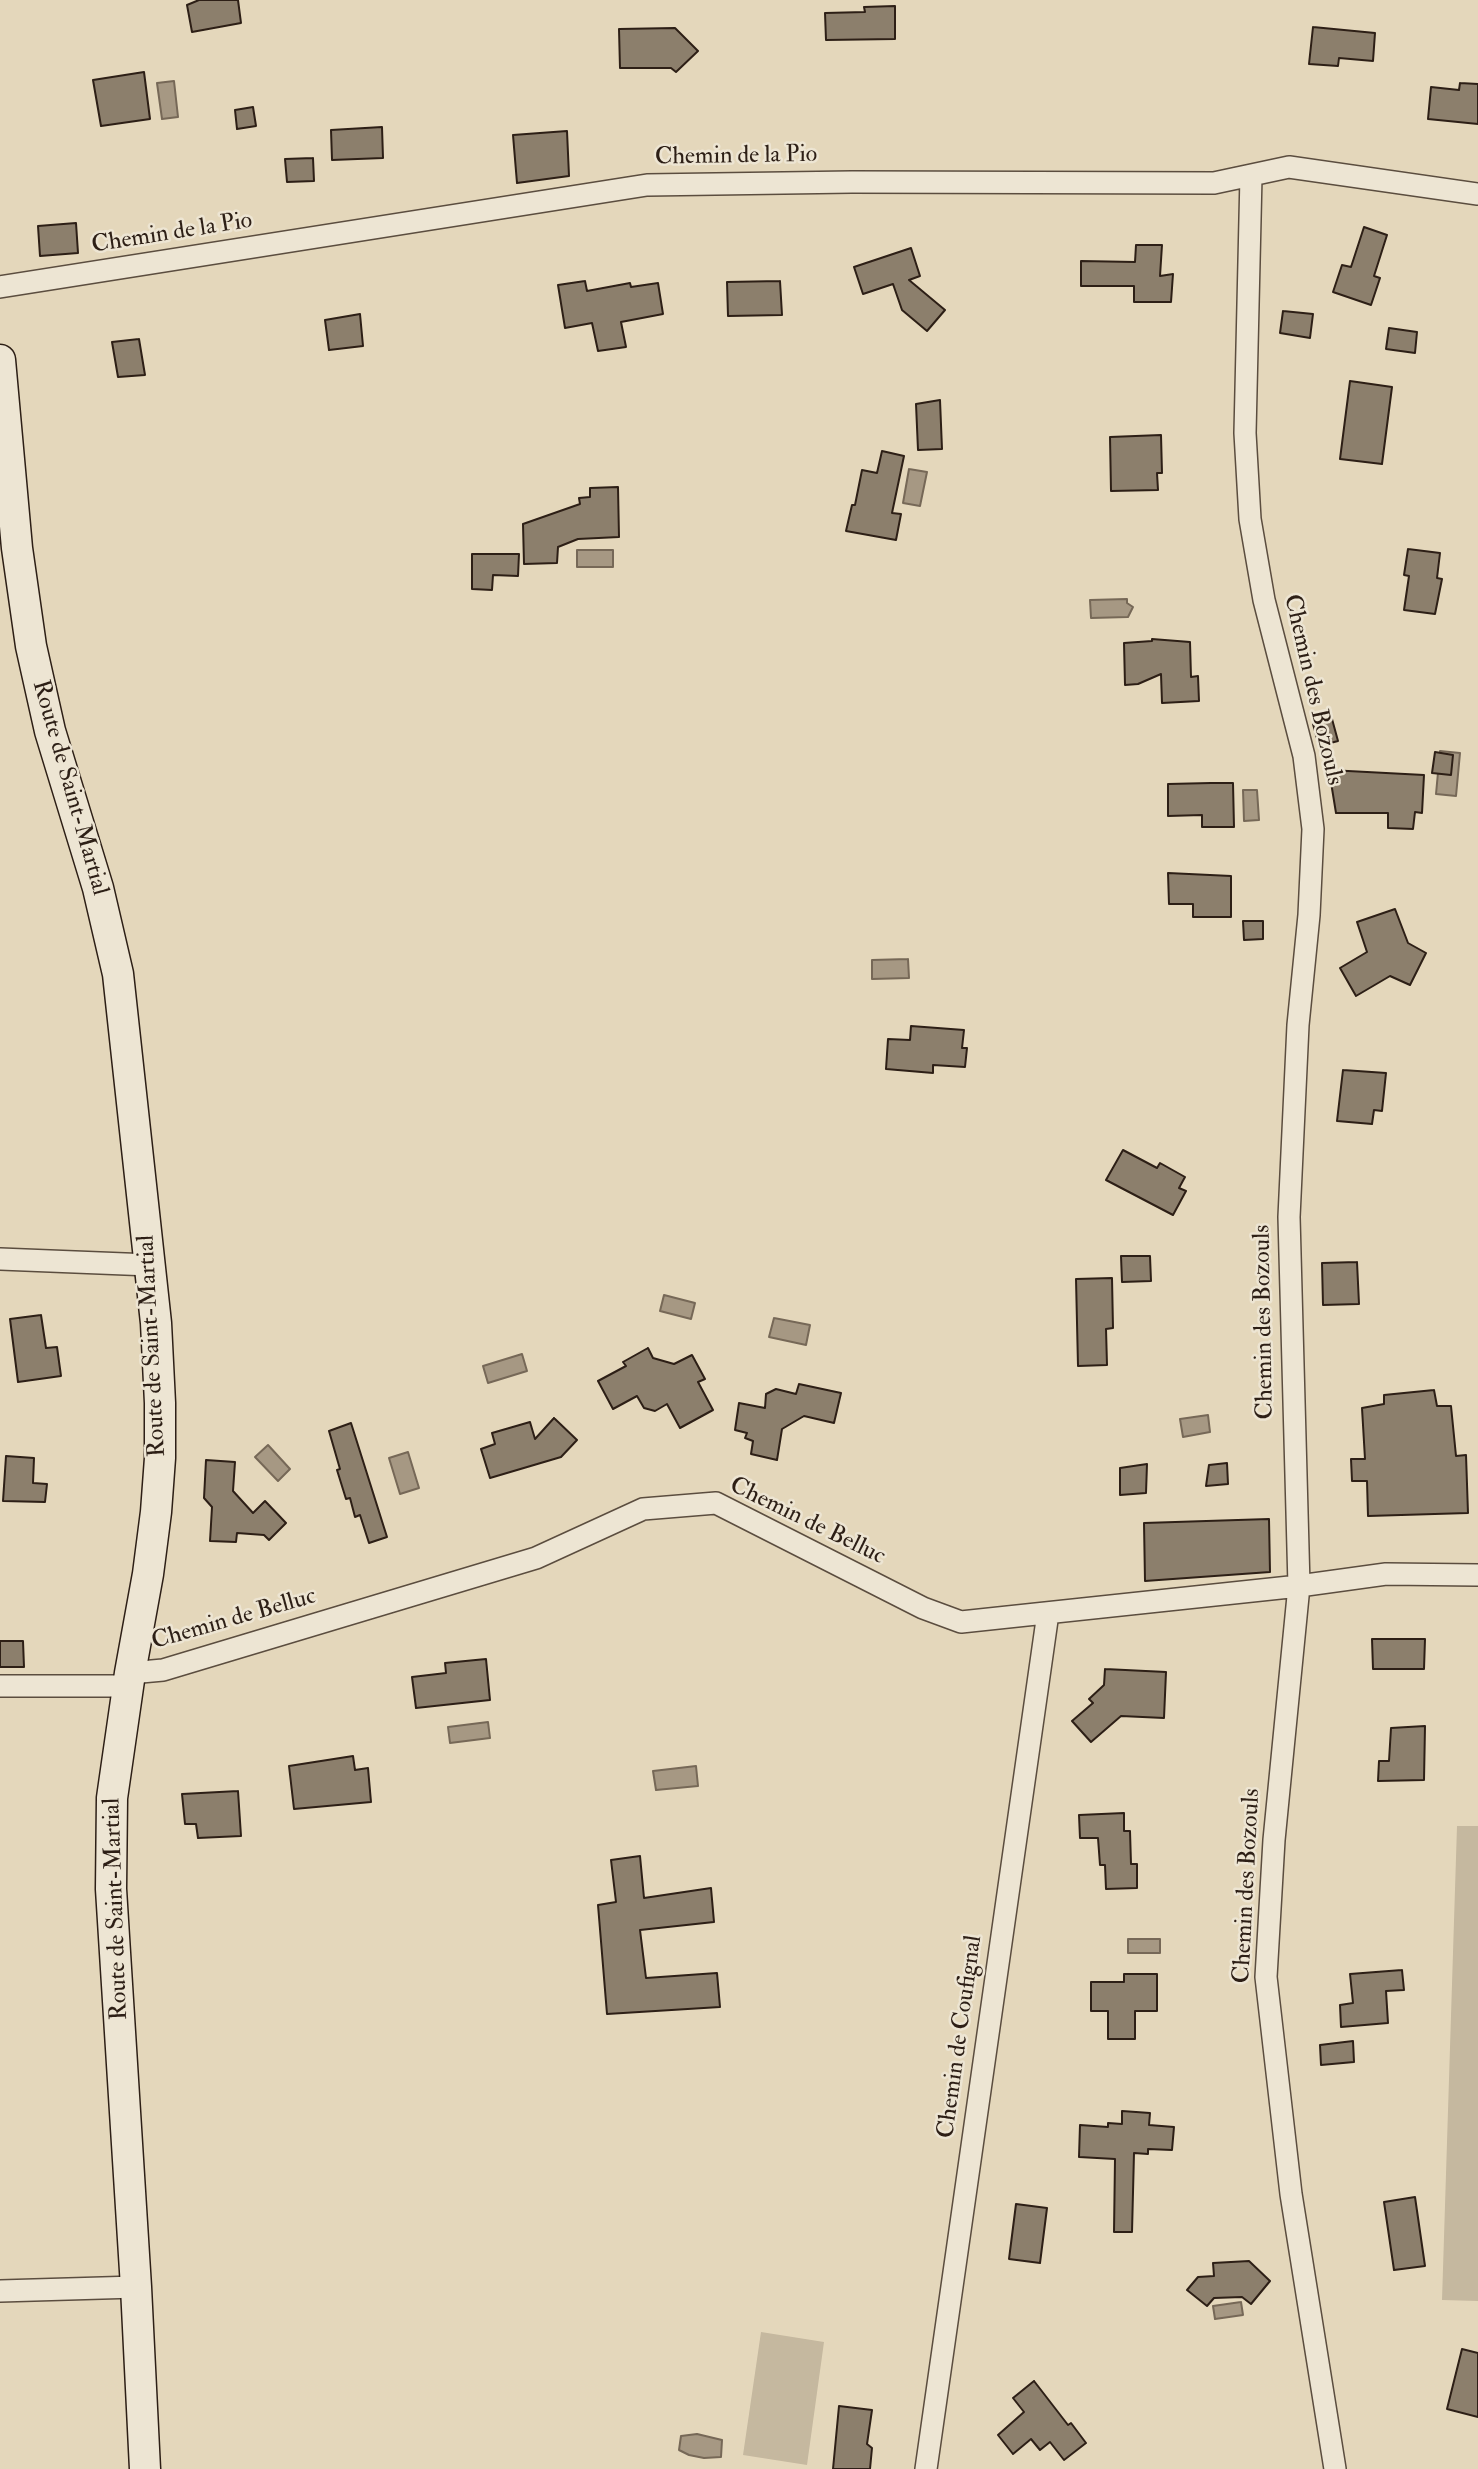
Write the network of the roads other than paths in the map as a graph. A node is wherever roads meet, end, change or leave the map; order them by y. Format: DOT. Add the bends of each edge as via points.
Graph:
graph roads {
  1 [pos="1251,176"];
  2 [pos="1478,194"];
  3 [pos="0,287"];
  4 [pos="0,360"];
  5 [pos="0,1259"];
  6 [pos="150,1265"];
  7 [pos="1478,1575"];
  8 [pos="1299,1586"];
  9 [pos="1048,1613"];
  10 [pos="129,1679"];
  11 [pos="0,1686"];
  12 [pos="136,2287"];
  13 [pos="0,2291"];
  14 [pos="145,2469"];
  15 [pos="926,2469"];
  16 [pos="1335,2469"];
  1 -- 2 [label="street, Chemin de la Pio" via="1289,167"];
  1 -- 3 [label="street, Chemin de la Pio" via="1214,183 647,185"];
  1 -- 8 [label="street, Chemin des Bozouls" via="1245,433 1250,519 1264,600 1304,756 1313,829 1289,1217"];
  4 -- 6 [label="main road, Route de Saint-Martial" via="16,548 31,646 118,974"];
  5 -- 6 [label="street"];
  6 -- 10 [label="main road, Route de Saint-Martial" via="160,1458 148,1574"];
  7 -- 8 [label="street, Chemin de Belluc" via="1386,1574"];
  8 -- 9 [label="street, Chemin de Belluc"];
  8 -- 16 [label="street, Chemin des Bozouls" via="1274,1840 1266,1977 1291,2194"];
  9 -- 10 [label="street, Chemin de Belluc" via="961,1622 923,1608 716,1503 643,1509 536,1558"];
  9 -- 15 [label="street, Chemin de Coufignal"];
  10 -- 11 [label="street, Chemin de Belluc"];
  10 -- 12 [label="main road, Route de Saint-Martial" via="112,1798 111,1889"];
  12 -- 13 [label="street"];
  12 -- 14 [label="main road, Route de Saint-Martial"];
}
